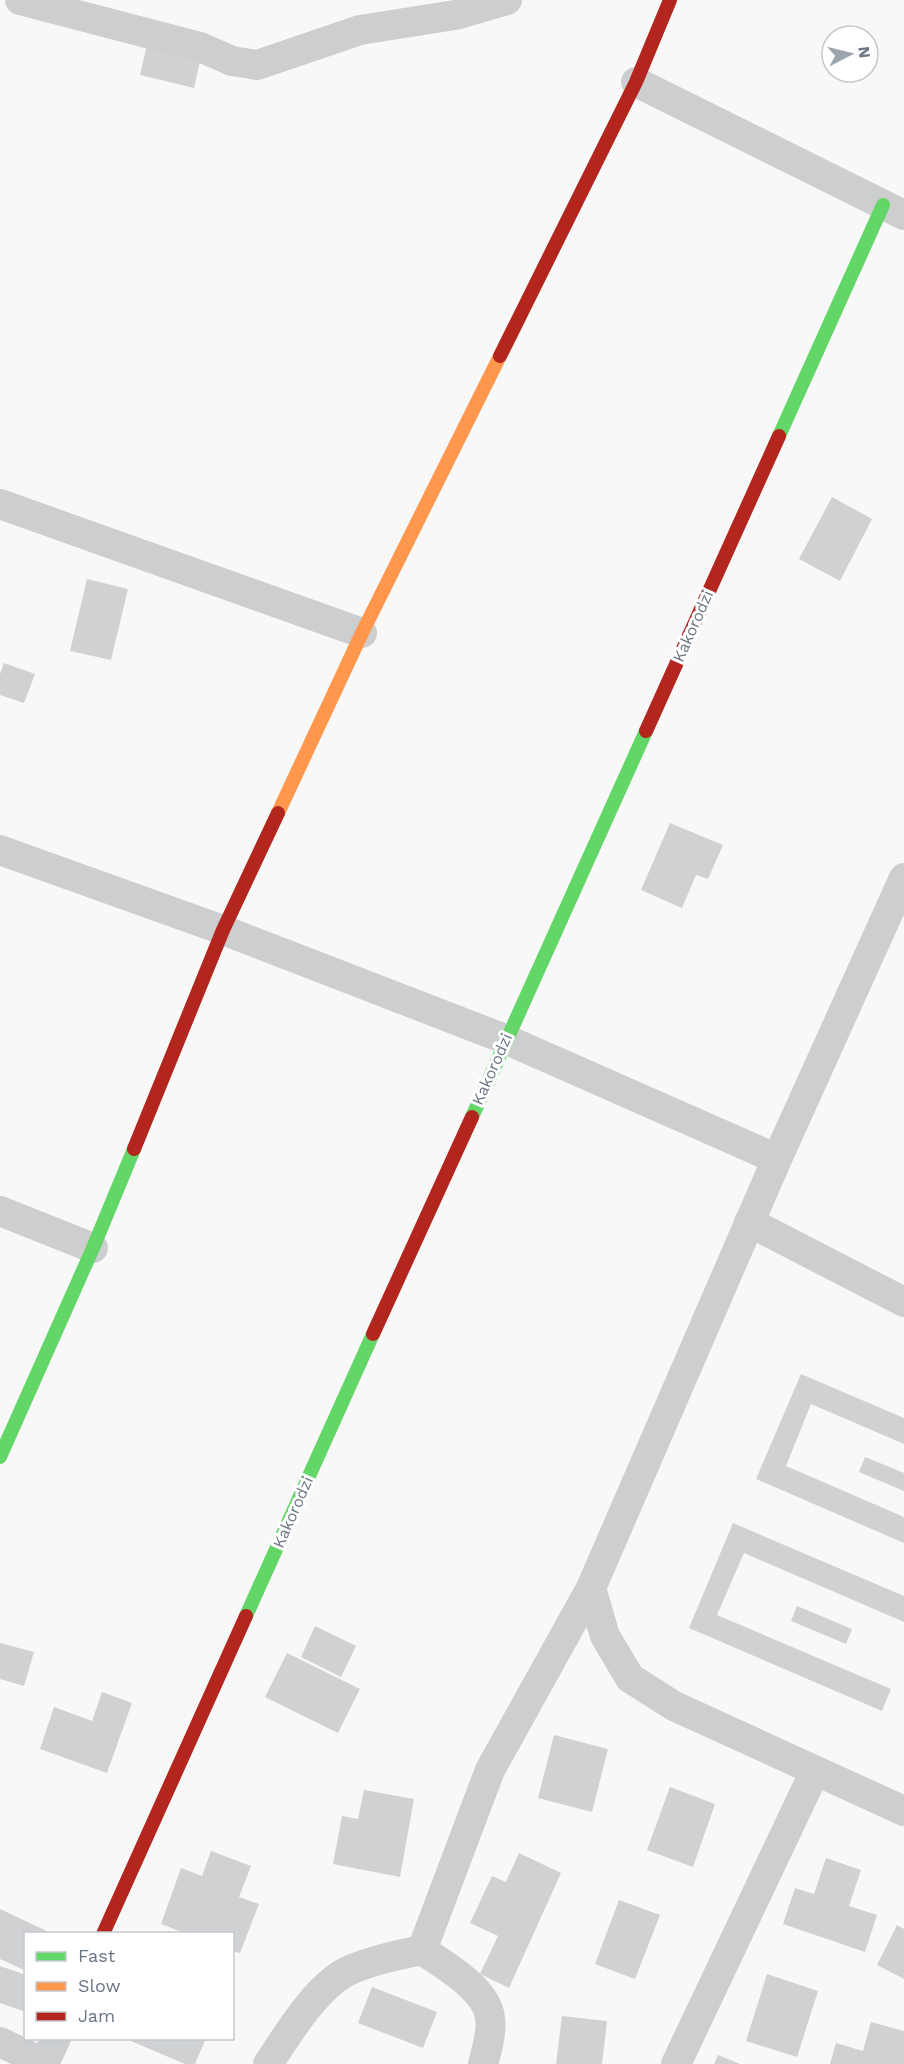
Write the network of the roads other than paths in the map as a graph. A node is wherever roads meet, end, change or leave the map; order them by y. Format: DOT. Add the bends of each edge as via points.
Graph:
graph roads {
  1 [pos="20,0"];
  2 [pos="507,0"];
  3 [pos="670,0"];
  4 [pos="636,82"];
  5 [pos="894,210"];
  6 [pos="0,504"];
  7 [pos="362,633"];
  8 [pos="0,850"];
  9 [pos="904,878"];
  10 [pos="223,930"];
  11 [pos="505,1040"];
  12 [pos="777,1159"];
  13 [pos="0,1211"];
  14 [pos="749,1222"];
  15 [pos="93,1248"];
  16 [pos="904,1302"];
  17 [pos="0,1456"];
  18 [pos="591,1588"];
  19 [pos="815,1771"];
  20 [pos="904,1811"];
  21 [pos="104,1932"];
  22 [pos="422,1950"];
  23 [pos="55,2040"];
  24 [pos="0,2042"];
  25 [pos="45,2064"];
  26 [pos="268,2064"];
  27 [pos="483,2064"];
  28 [pos="676,2064"];
  1 -- 2 [label="street" via="258,65 360,30 456,15"];
  3 -- 4 [label="street"];
  4 -- 5 [label="street"];
  4 -- 7 [label="street"];
  5 -- 11 [label="street, Kakorodzi"];
  6 -- 7 [label="street"];
  7 -- 10 [label="street"];
  8 -- 10 [label="street"];
  9 -- 12 [label="street"];
  10 -- 11 [label="street"];
  10 -- 15 [label="street"];
  11 -- 12 [label="street"];
  11 -- 21 [label="street, Kakorodzi"];
  12 -- 14 [label="street"];
  13 -- 15 [label="street"];
  14 -- 16 [label="street"];
  14 -- 18 [label="street"];
  15 -- 17 [label="street"];
  18 -- 19 [label="street" via="605,1636 630,1677 674,1706"];
  18 -- 22 [label="street" via="490,1770"];
  19 -- 20 [label="street"];
  19 -- 28 [label="street"];
  22 -- 26 [label="street" via="348,1971 322,1991"];
  22 -- 27 [label="street" via="477,1990 490,2017"];
  23 -- 25 [label="street"];
  24 -- 25 [label="street"];
}
